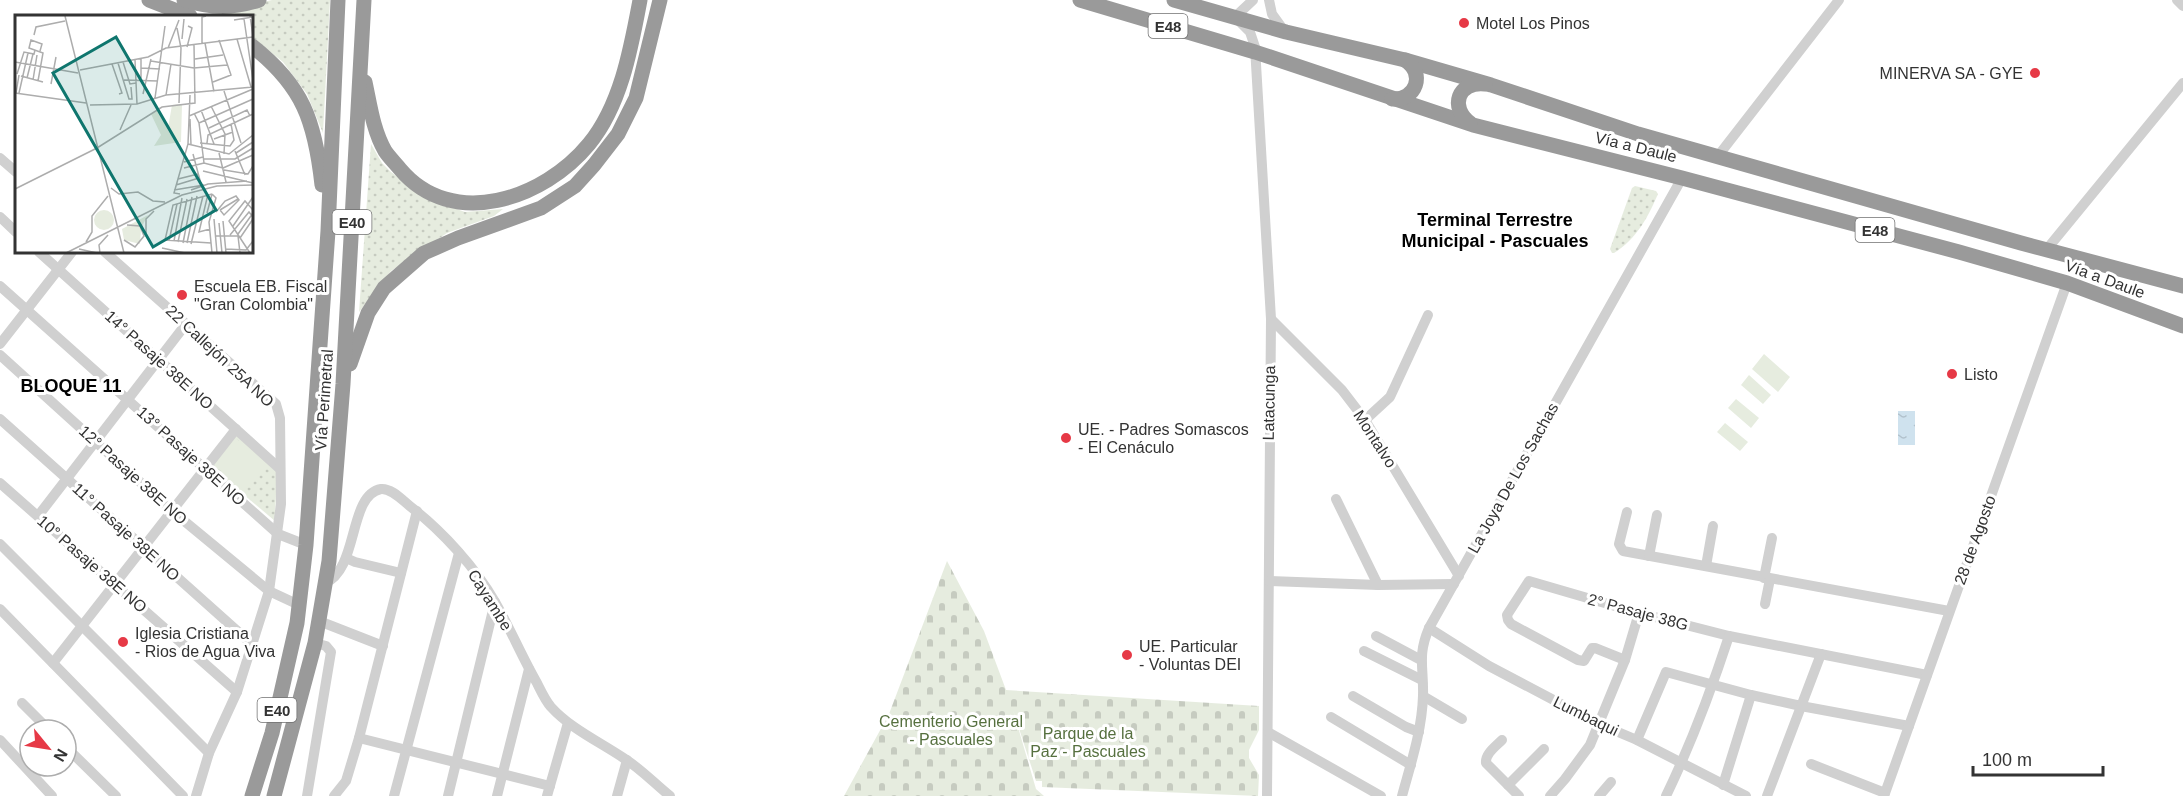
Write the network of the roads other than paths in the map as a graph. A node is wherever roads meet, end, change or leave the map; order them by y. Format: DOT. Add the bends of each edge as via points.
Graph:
graph roads {
  1 [pos="149,0"];
  2 [pos="184,0"];
  3 [pos="259,0"];
  4 [pos="338,0"];
  5 [pos="364,0"];
  6 [pos="640,0"];
  7 [pos="660,0"];
  8 [pos="1080,0"];
  9 [pos="1174,0"];
  10 [pos="1253,0"];
  11 [pos="1269,0"];
  12 [pos="1839,0"];
  13 [pos="2177,0"];
  14 [pos="2183,6"];
  15 [pos="187,15"];
  16 [pos="1235,17"];
  17 [pos="1286,32"];
  18 [pos="254,47"];
  19 [pos="1255,52"];
  20 [pos="361,60"];
  21 [pos="1405,60"];
  22 [pos="2183,83"];
  23 [pos="1491,85"];
  24 [pos="1392,99"];
  25 [pos="1473,125"];
  26 [pos="1718,156"];
  27 [pos="0,158"];
  28 [pos="15,171"];
  29 [pos="1682,178"];
  30 [pos="0,217"];
  31 [pos="15,231"];
  32 [pos="328,231"];
  33 [pos="2047,249"];
  34 [pos="41,254"];
  35 [pos="70,254"];
  36 [pos="107,254"];
  37 [pos="58,269"];
  38 [pos="2067,283"];
  39 [pos="0,286"];
  40 [pos="2183,286"];
  41 [pos="26,310"];
  42 [pos="1428,315"];
  43 [pos="1271,318"];
  44 [pos="186,324"];
  45 [pos="2183,326"];
  46 [pos="0,344"];
  47 [pos="0,355"];
  48 [pos="158,359"];
  49 [pos="344,384"];
  50 [pos="127,400"];
  51 [pos="0,419"];
  52 [pos="1365,420"];
  53 [pos="236,429"];
  54 [pos="95,441"];
  55 [pos="279,468"];
  56 [pos="205,469"];
  57 [pos="67,478"];
  58 [pos="0,483"];
  59 [pos="1336,499"];
  60 [pos="172,510"];
  61 [pos="417,511"];
  62 [pos="1627,512"];
  63 [pos="1658,515"];
  64 [pos="38,516"];
  65 [pos="1713,526"];
  66 [pos="278,534"];
  67 [pos="1772,538"];
  68 [pos="0,544"];
  69 [pos="306,545"];
  70 [pos="144,547"];
  71 [pos="459,553"];
  72 [pos="1649,556"];
  73 [pos="346,558"];
  74 [pos="1707,566"];
  75 [pos="401,573"];
  76 [pos="1767,578"];
  77 [pos="1456,580"];
  78 [pos="1269,581"];
  79 [pos="326,583"];
  80 [pos="115,584"];
  81 [pos="1378,585"];
  82 [pos="269,591"];
  83 [pos="495,602"];
  84 [pos="1765,604"];
  85 [pos="299,605"];
  86 [pos="0,609"];
  87 [pos="1949,610"];
  88 [pos="1639,613"];
  89 [pos="318,621"];
  90 [pos="82,626"];
  91 [pos="1429,628"];
  92 [pos="1376,636"];
  93 [pos="1730,636"];
  94 [pos="315,643"];
  95 [pos="253,645"];
  96 [pos="382,646"];
  97 [pos="1364,651"];
  98 [pos="1821,654"];
  99 [pos="1420,660"];
  100 [pos="1625,660"];
  101 [pos="53,663"];
  102 [pos="529,669"];
  103 [pos="1927,675"];
  104 [pos="1422,680"];
  105 [pos="1713,685"];
  106 [pos="237,692"];
  107 [pos="1751,695"];
  108 [pos="1353,696"];
  109 [pos="1423,696"];
  110 [pos="22,703"];
  111 [pos="1801,706"];
  112 [pos="1331,717"];
  113 [pos="37,718"];
  114 [pos="1462,719"];
  115 [pos="568,723"];
  116 [pos="1599,724"];
  117 [pos="1909,726"];
  118 [pos="1268,732"];
  119 [pos="1419,732"];
  120 [pos="359,738"];
  121 [pos="0,740"];
  122 [pos="1502,740"];
  123 [pos="1637,740"];
  124 [pos="1544,749"];
  125 [pos="407,750"];
  126 [pos="209,753"];
  127 [pos="78,759"];
  128 [pos="627,760"];
  129 [pos="456,762"];
  130 [pos="1682,764"];
  131 [pos="1811,764"];
  132 [pos="1411,765"];
  133 [pos="503,774"];
  134 [pos="1611,782"];
  135 [pos="1508,785"];
  136 [pos="1724,785"];
  137 [pos="548,791"];
  138 [pos="1884,795"];
  139 [pos="52,796"];
  140 [pos="116,796"];
  141 [pos="183,796"];
  142 [pos="196,796"];
  143 [pos="252,796"];
  144 [pos="274,796"];
  145 [pos="307,796"];
  146 [pos="334,796"];
  147 [pos="394,796"];
  148 [pos="448,796"];
  149 [pos="496,796"];
  150 [pos="617,796"];
  151 [pos="670,796"];
  152 [pos="1267,796"];
  153 [pos="1381,796"];
  154 [pos="1402,796"];
  155 [pos="1519,796"];
  156 [pos="1550,796"];
  157 [pos="1599,796"];
  158 [pos="1666,796"];
  159 [pos="1746,796"];
  160 [pos="1767,796"];
  1 -- 15 [label="highway"];
  2 -- 3 [label="highway" via="207,7 238,7"];
  4 -- 32 [label="highway, Vía Perimetral / E40"];
  5 -- 20 [label="highway, Vía Perimetral / E40"];
  6 -- 20 [label="highway" via="614,101 589,144 541,185 495,201 468,203 434,195 408,179 386,152 374,124"];
  7 -- 49 [label="highway" via="636,99 618,134 594,165 575,186 541,208 424,253 397,276 368,313"];
  8 -- 19 [label="highway, Vía a Daule / E48"];
  9 -- 16 [label="highway, Vía a Daule / E48"];
  10 -- 16 [label="street"];
  11 -- 17 [label="street" via="1272,14"];
  12 -- 26 [label="street"];
  13 -- 14 [label="street"];
  16 -- 17 [label="highway, Vía a Daule / E48"];
  16 -- 19 [label="street, Latacunga" via="1250,32"];
  17 -- 21 [label="highway, Vía a Daule / E48"];
  18 -- 32 [label="highway" via="274,63 296,91 312,126"];
  19 -- 24 [label="highway, Vía a Daule / E48"];
  19 -- 43 [label="street, Latacunga"];
  20 -- 49 [label="highway, Vía Perimetral / E40"];
  21 -- 23 [label="highway, Vía a Daule / E48"];
  21 -- 24 [label="highway" via="1417,73 1416,85 1410,95"];
  22 -- 33 [label="street"];
  23 -- 25 [label="highway" via="1472,84 1459,97 1461,115"];
  23 -- 26 [label="highway, Vía a Daule / E48"];
  24 -- 25 [label="highway, Vía a Daule / E48"];
  25 -- 29 [label="highway, Vía a Daule / E48"];
  26 -- 33 [label="highway, Vía a Daule / E48"];
  27 -- 28 [label="street"];
  29 -- 38 [label="highway, Vía a Daule / E48"];
  29 -- 77 [label="street, La Joya De Los Sachas"];
  30 -- 31 [label="street"];
  32 -- 69 [label="highway, Vía Perimetral / E40"];
  33 -- 40 [label="highway, Vía a Daule / E48"];
  34 -- 37 [label="street, 14° Pasaje 38E NO"];
  35 -- 37 [label="street"];
  36 -- 44 [label="street, 22 Callejón 25A NO"];
  37 -- 41 [label="street"];
  37 -- 48 [label="street, 14° Pasaje 38E NO"];
  38 -- 45 [label="highway, Vía a Daule / E48"];
  38 -- 87 [label="street, 28 de Agosto"];
  39 -- 41 [label="street, 13° Pasaje 38E NO"];
  41 -- 46 [label="street"];
  41 -- 50 [label="street, 13° Pasaje 38E NO"];
  42 -- 52 [label="street" via="1389,397"];
  43 -- 52 [label="street, Montalvo" via="1342,390"];
  43 -- 78 [label="street, Latacunga"];
  44 -- 48 [label="street"];
  44 -- 55 [label="street, 22 Callejón 25A NO" via="276,404 281,433"];
  47 -- 54 [label="street, 12° Pasaje 38E NO"];
  48 -- 50 [label="street"];
  48 -- 53 [label="street, 14° Pasaje 38E NO"];
  49 -- 79 [label="highway, Vía Perimetral / E40"];
  50 -- 54 [label="street"];
  50 -- 56 [label="street, 13° Pasaje 38E NO"];
  51 -- 57 [label="street, 11° Pasaje 38E NO"];
  52 -- 77 [label="street, Montalvo"];
  53 -- 55 [label="street, 14° Pasaje 38E NO"];
  53 -- 56 [label="street"];
  54 -- 57 [label="street"];
  54 -- 60 [label="street, 12° Pasaje 38E NO"];
  55 -- 66 [label="street, 22 Callejón 25A NO"];
  56 -- 60 [label="street"];
  56 -- 66 [label="street, 13° Pasaje 38E NO"];
  57 -- 64 [label="street"];
  57 -- 70 [label="street, 11° Pasaje 38E NO"];
  58 -- 64 [label="street, 10° Pasaje 38E NO"];
  59 -- 81 [label="street"];
  60 -- 70 [label="street"];
  60 -- 82 [label="street, 12° Pasaje 38E NO"];
  61 -- 71 [label="street, Cayambe"];
  61 -- 73 [label="street, Cayambe" via="392,492 374,492 363,503"];
  61 -- 75 [label="street"];
  62 -- 72 [label="street" via="1621,549"];
  63 -- 72 [label="street"];
  64 -- 80 [label="street, 10° Pasaje 38E NO"];
  65 -- 74 [label="street"];
  66 -- 69 [label="street, 13° Pasaje 38E NO"];
  66 -- 82 [label="street, 22 Callejón 25A NO"];
  67 -- 76 [label="street"];
  68 -- 90 [label="street"];
  69 -- 85 [label="highway, Vía Perimetral / E40"];
  70 -- 80 [label="street"];
  70 -- 95 [label="street, 11° Pasaje 38E NO"];
  71 -- 83 [label="street, Cayambe"];
  71 -- 125 [label="street"];
  72 -- 74 [label="street"];
  73 -- 75 [label="street"];
  73 -- 79 [label="street, Cayambe" via="337,575"];
  74 -- 76 [label="street"];
  75 -- 96 [label="street"];
  76 -- 84 [label="street"];
  76 -- 87 [label="street"];
  77 -- 81 [label="street"];
  77 -- 91 [label="street, La Joya De Los Sachas"];
  78 -- 81 [label="street"];
  78 -- 118 [label="street, Latacunga"];
  79 -- 89 [label="highway, Vía Perimetral / E40"];
  80 -- 90 [label="street"];
  80 -- 106 [label="street, 10° Pasaje 38E NO"];
  82 -- 85 [label="street, 12° Pasaje 38E NO"];
  82 -- 95 [label="street, 22 Callejón 25A NO"];
  83 -- 102 [label="street, Cayambe"];
  83 -- 129 [label="street"];
  85 -- 143 [label="highway, Vía Perimetral / E40" via="272,733"];
  86 -- 101 [label="street"];
  87 -- 103 [label="street, 28 de Agosto"];
  88 -- 93 [label="street, 2° Pasaje 38G"];
  88 -- 100 [label="street"];
  88 -- 100 [label="street, 2° Pasaje 38G" via="1529,581 1508,615 1512,624 1578,660 1584,661 1592,648"];
  89 -- 94 [label="highway, Vía Perimetral / E40"];
  89 -- 96 [label="street"];
  90 -- 101 [label="street"];
  90 -- 126 [label="street"];
  91 -- 99 [label="street, La Joya De Los Sachas"];
  91 -- 116 [label="street, Lumbaqui" via="1489,666"];
  92 -- 99 [label="street"];
  93 -- 98 [label="street, 2° Pasaje 38G"];
  93 -- 105 [label="street"];
  94 -- 144 [label="highway, Vía Perimetral / E40"];
  94 -- 145 [label="street" via="331,652"];
  95 -- 106 [label="street, 22 Callejón 25A NO"];
  96 -- 120 [label="street"];
  97 -- 104 [label="street"];
  98 -- 103 [label="street, 2° Pasaje 38G"];
  98 -- 111 [label="street"];
  99 -- 104 [label="street, La Joya De Los Sachas"];
  100 -- 116 [label="street"];
  101 -- 141 [label="street"];
  102 -- 115 [label="street, Cayambe" via="549,705"];
  102 -- 133 [label="street"];
  103 -- 117 [label="street, 28 de Agosto"];
  104 -- 109 [label="street, La Joya De Los Sachas"];
  105 -- 107 [label="street"];
  105 -- 123 [label="street" via="1666,672"];
  105 -- 130 [label="street"];
  106 -- 126 [label="street, 22 Callejón 25A NO"];
  107 -- 111 [label="street"];
  107 -- 136 [label="street"];
  108 -- 119 [label="street"];
  109 -- 114 [label="street"];
  109 -- 119 [label="street, La Joya De Los Sachas"];
  110 -- 113 [label="street"];
  111 -- 117 [label="street"];
  111 -- 160 [label="street"];
  112 -- 132 [label="street"];
  115 -- 128 [label="street, Cayambe"];
  115 -- 137 [label="street"];
  116 -- 123 [label="street, Lumbaqui"];
  116 -- 156 [label="street" via="1590,744"];
  117 -- 138 [label="street, 28 de Agosto"];
  118 -- 152 [label="street, Latacunga"];
  118 -- 153 [label="street"];
  119 -- 132 [label="street, La Joya De Los Sachas"];
  120 -- 125 [label="street"];
  120 -- 146 [label="street" via="346,781"];
  121 -- 139 [label="street"];
  122 -- 135 [label="street" via="1485,759"];
  123 -- 130 [label="street, Lumbaqui"];
  124 -- 135 [label="street"];
  125 -- 129 [label="street"];
  125 -- 147 [label="street"];
  126 -- 142 [label="street, 22 Callejón 25A NO"];
  127 -- 140 [label="street"];
  128 -- 150 [label="street"];
  128 -- 151 [label="street, Cayambe"];
  129 -- 133 [label="street"];
  129 -- 148 [label="street"];
  130 -- 136 [label="street, Lumbaqui"];
  130 -- 158 [label="street"];
  131 -- 138 [label="street"];
  132 -- 154 [label="street, La Joya De Los Sachas"];
  133 -- 137 [label="street"];
  133 -- 149 [label="street"];
  134 -- 157 [label="street"];
  135 -- 155 [label="street"];
  136 -- 159 [label="street, Lumbaqui"];
}
